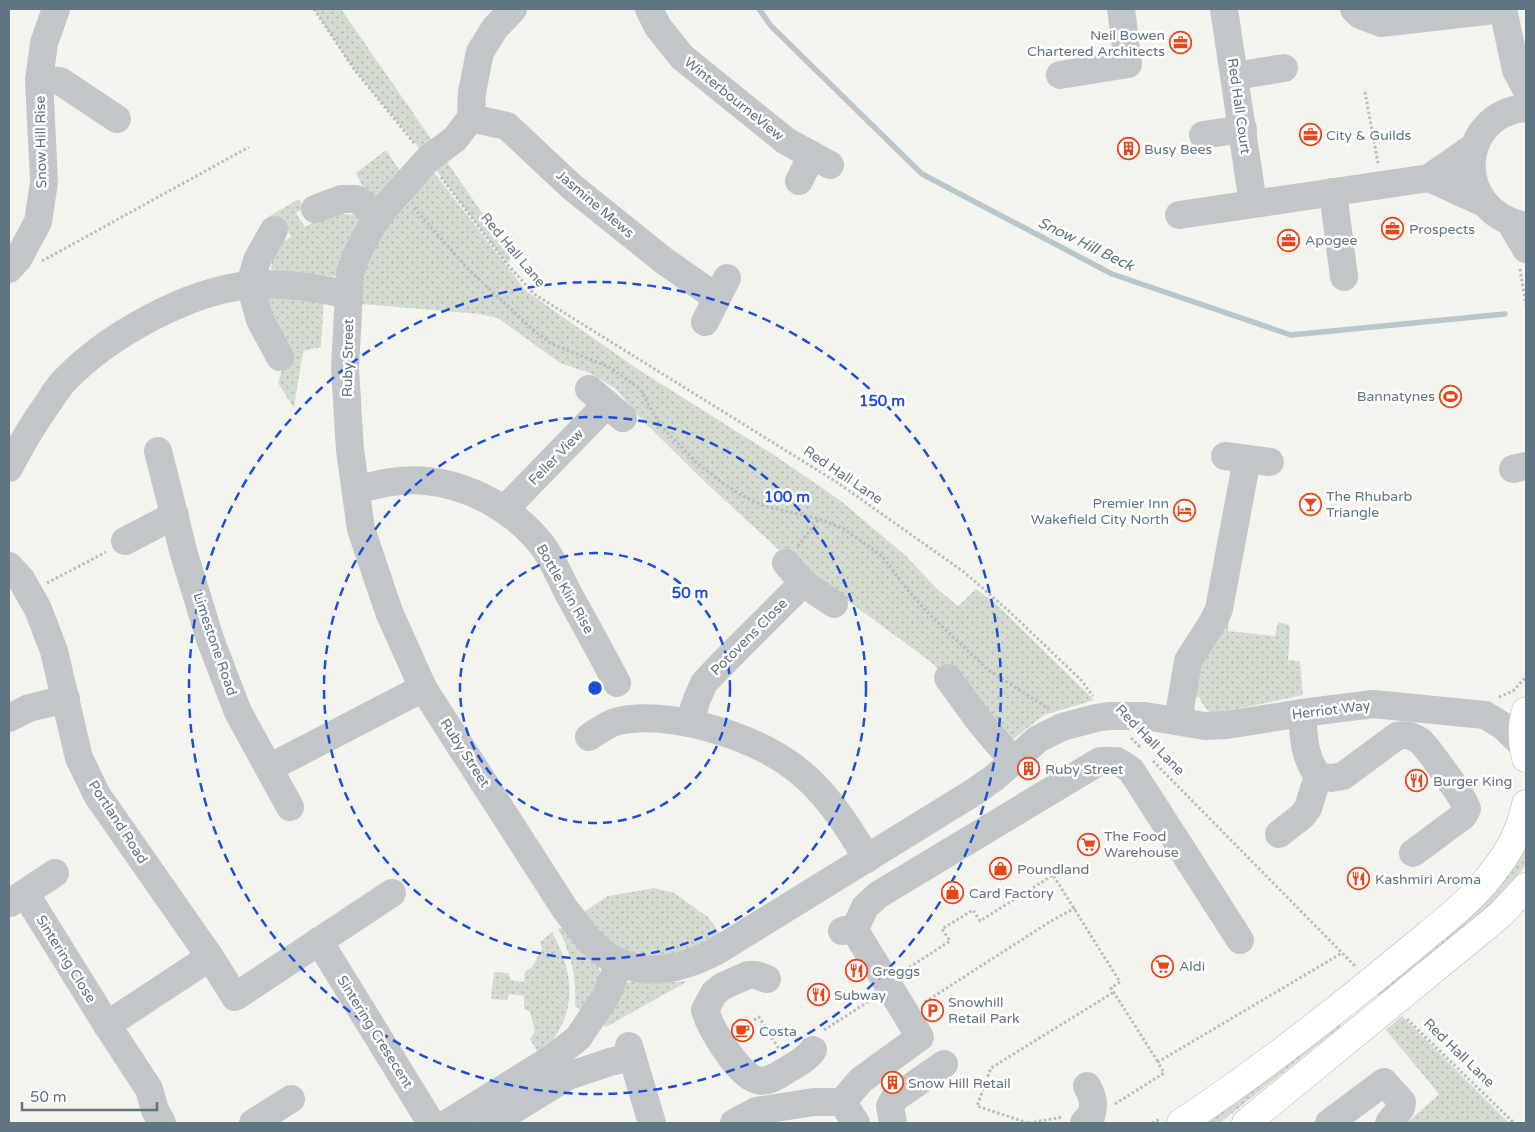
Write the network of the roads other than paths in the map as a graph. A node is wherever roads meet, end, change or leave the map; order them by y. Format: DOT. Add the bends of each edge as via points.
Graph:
graph roads {
  1 [pos="56,9"];
  2 [pos="513,9"];
  3 [pos="649,9"];
  4 [pos="1122,9"];
  5 [pos="1224,9"];
  6 [pos="1354,9"];
  7 [pos="1503,9"];
  8 [pos="1284,68"];
  9 [pos="1060,75"];
  10 [pos="1235,76"];
  11 [pos="39,80"];
  12 [pos="1521,80"];
  13 [pos="1526,108"];
  14 [pos="1498,117"];
  15 [pos="471,118"];
  16 [pos="117,119"];
  17 [pos="1243,129"];
  18 [pos="1203,135"];
  19 [pos="1475,146"];
  20 [pos="1430,178"];
  21 [pos="800,182"];
  22 [pos="1333,192"];
  23 [pos="1484,203"];
  24 [pos="1253,204"];
  25 [pos="315,209"];
  26 [pos="1179,212"];
  27 [pos="379,215"];
  28 [pos="1518,224"];
  29 [pos="274,230"];
  30 [pos="1526,250"];
  31 [pos="9,269"];
  32 [pos="1344,277"];
  33 [pos="250,285"];
  34 [pos="348,295"];
  35 [pos="705,322"];
  36 [pos="280,357"];
  37 [pos="606,404"];
  38 [pos="158,451"];
  39 [pos="1248,459"];
  40 [pos="9,468"];
  41 [pos="356,490"];
  42 [pos="504,510"];
  43 [pos="175,515"];
  44 [pos="126,541"];
  45 [pos="9,566"];
  46 [pos="834,604"];
  47 [pos="948,678"];
  48 [pos="617,683"];
  49 [pos="423,688"];
  50 [pos="66,699"];
  51 [pos="1526,699"];
  52 [pos="1526,711"];
  53 [pos="1302,713"];
  54 [pos="1485,715"];
  55 [pos="1110,716"];
  56 [pos="9,718"];
  57 [pos="1178,721"];
  58 [pos="689,723"];
  59 [pos="588,737"];
  60 [pos="1524,752"];
  61 [pos="1013,761"];
  62 [pos="269,768"];
  63 [pos="1318,776"];
  64 [pos="1526,804"];
  65 [pos="290,807"];
  66 [pos="1279,834"];
  67 [pos="1413,853"];
  68 [pos="867,859"];
  69 [pos="55,873"];
  70 [pos="1526,887"];
  71 [pos="392,892"];
  72 [pos="17,898"];
  73 [pos="1240,940"];
  74 [pos="319,941"];
  75 [pos="210,957"];
  76 [pos="620,962"];
  77 [pos="767,980"];
  78 [pos="107,1025"];
  79 [pos="815,1042"];
  80 [pos="944,1064"];
  81 [pos="1086,1086"];
  82 [pos="291,1099"];
  83 [pos="849,1113"];
  84 [pos="1088,1118"];
  85 [pos="750,1119"];
  86 [pos="262,1121"];
  87 [pos="162,1123"];
  88 [pos="431,1123"];
  89 [pos="448,1123"];
  90 [pos="492,1123"];
  91 [pos="652,1123"];
  92 [pos="893,1123"];
  93 [pos="1181,1123"];
  94 [pos="1246,1123"];
  95 [pos="1329,1123"];
  96 [pos="1389,1123"];
  1 -- 11 [label="street, Snow Hill Rise" via="44,43"];
  2 -- 15 [label="street" via="495,28 480,52 472,92"];
  3 -- 21 [label="street, WinterbourneView" via="658,27 682,57 786,141 821,160"];
  4 -- 9 [label="street" via="1128,64"];
  5 -- 10 [label="street, Red Hall Court"];
  6 -- 7 [label="street" via="1360,15 1381,23"];
  7 -- 12 [label="street"];
  8 -- 10 [label="street"];
  10 -- 17 [label="street, Red Hall Court"];
  11 -- 16 [label="street" via="60,81"];
  11 -- 31 [label="street, Snow Hill Rise" via="44,182 38,222"];
  12 -- 14 [label="street"];
  13 -- 14 [label="street"];
  14 -- 19 [label="street" via="1484,130"];
  15 -- 27 [label="street, Ruby Street" via="455,139 428,159"];
  15 -- 35 [label="street, Jasmine Mews" via="507,126 572,187 663,260 722,288"];
  17 -- 18 [label="street"];
  17 -- 24 [label="street, Red Hall Court"];
  19 -- 20 [label="street"];
  19 -- 23 [label="street" via="1471,166 1474,185"];
  20 -- 22 [label="street"];
  20 -- 23 [label="street"];
  22 -- 24 [label="street"];
  22 -- 32 [label="street"];
  23 -- 28 [label="street" via="1495,214"];
  24 -- 26 [label="street"];
  25 -- 27 [label="street" via="342,198 356,199"];
  27 -- 34 [label="street, Ruby Street" via="356,256"];
  28 -- 30 [label="street"];
  29 -- 33 [label="street" via="257,260"];
  33 -- 34 [label="street" via="300,285"];
  33 -- 36 [label="street" via="260,320"];
  33 -- 40 [label="street" via="225,289 178,305 103,348 63,382 28,432"];
  34 -- 41 [label="street, Ruby Street" via="345,368"];
  37 -- 42 [label="street, Feller View"];
  38 -- 43 [label="street, Limestone Road"];
  39 -- 57 [label="street" via="1219,608 1188,661"];
  41 -- 42 [label="street, Bottle Klin Rise" via="377,484 427,481 479,495"];
  41 -- 49 [label="street, Ruby Street" via="362,528 386,604"];
  42 -- 48 [label="street, Bottle Klin Rise" via="526,527 545,550"];
  43 -- 44 [label="street"];
  43 -- 62 [label="street, Limestone Road" via="210,638 238,712"];
  45 -- 50 [label="street, Portland Road" via="21,579 38,610 54,651"];
  46 -- 58 [label="street, Potovens Close" via="795,573 704,683"];
  47 -- 61 [label="street"];
  49 -- 62 [label="street"];
  49 -- 76 [label="street, Ruby Street" via="565,909 605,954"];
  50 -- 56 [label="street" via="29,708"];
  50 -- 75 [label="street, Portland Road" via="79,758 97,795"];
  51 -- 54 [label="street, Herriot Way" via="1502,712"];
  52 -- 60 [label="highway"];
  53 -- 54 [label="street, Herriot Way" via="1373,704"];
  53 -- 57 [label="street, Herriot Way" via="1227,725 1204,726"];
  53 -- 63 [label="street" via="1305,749"];
  54 -- 60 [label="street, Herriot Way" via="1503,726"];
  55 -- 57 [label="street, Herriot Way" via="1145,716"];
  55 -- 61 [label="street, Ruby Street" via="1062,727 1038,739"];
  58 -- 59 [label="street" via="636,718 612,723"];
  58 -- 68 [label="street" via="730,734 788,763 832,806"];
  61 -- 68 [label="street, Ruby Street" via="974,792"];
  62 -- 65 [label="street, Limestone Road"];
  63 -- 66 [label="street" via="1308,808"];
  63 -- 67 [label="street" via="1343,776 1397,736 1406,734 1421,742 1461,795 1467,809 1463,816"];
  64 -- 93 [label="highway" via="1512,845 1471,898 1285,1049"];
  68 -- 76 [label="street, Ruby Street" via="694,963 656,970"];
  69 -- 72 [label="street, Sintering Close"];
  70 -- 94 [label="highway" via="1500,915"];
  71 -- 74 [label="street"];
  72 -- 78 [label="street, Sintering Close"];
  73 -- 83 [label="street" via="1131,770 1117,761 1100,761 878,895 865,907 848,931 857,934 913,1025 861,1080"];
  74 -- 75 [label="street, Portland Road" via="235,997"];
  74 -- 88 [label="street, Sintering Cresecent"];
  75 -- 78 [label="street"];
  76 -- 89 [label="street" via="605,998 578,1038 551,1059"];
  77 -- 79 [label="street" via="748,975 723,986 714,993 705,1010 708,1022 736,1064 757,1080 768,1080 808,1057"];
  78 -- 87 [label="street, Sintering Close" via="149,1089"];
  80 -- 92 [label="street" via="895,1098 890,1106"];
  81 -- 84 [label="street" via="1093,1097"];
  82 -- 86 [label="street"];
  83 -- 85 [label="street" via="814,1102"];
  90 -- 91 [label="street" via="568,1076 631,1052"];
  95 -- 96 [label="street" via="1384,1082 1402,1102"];
}
